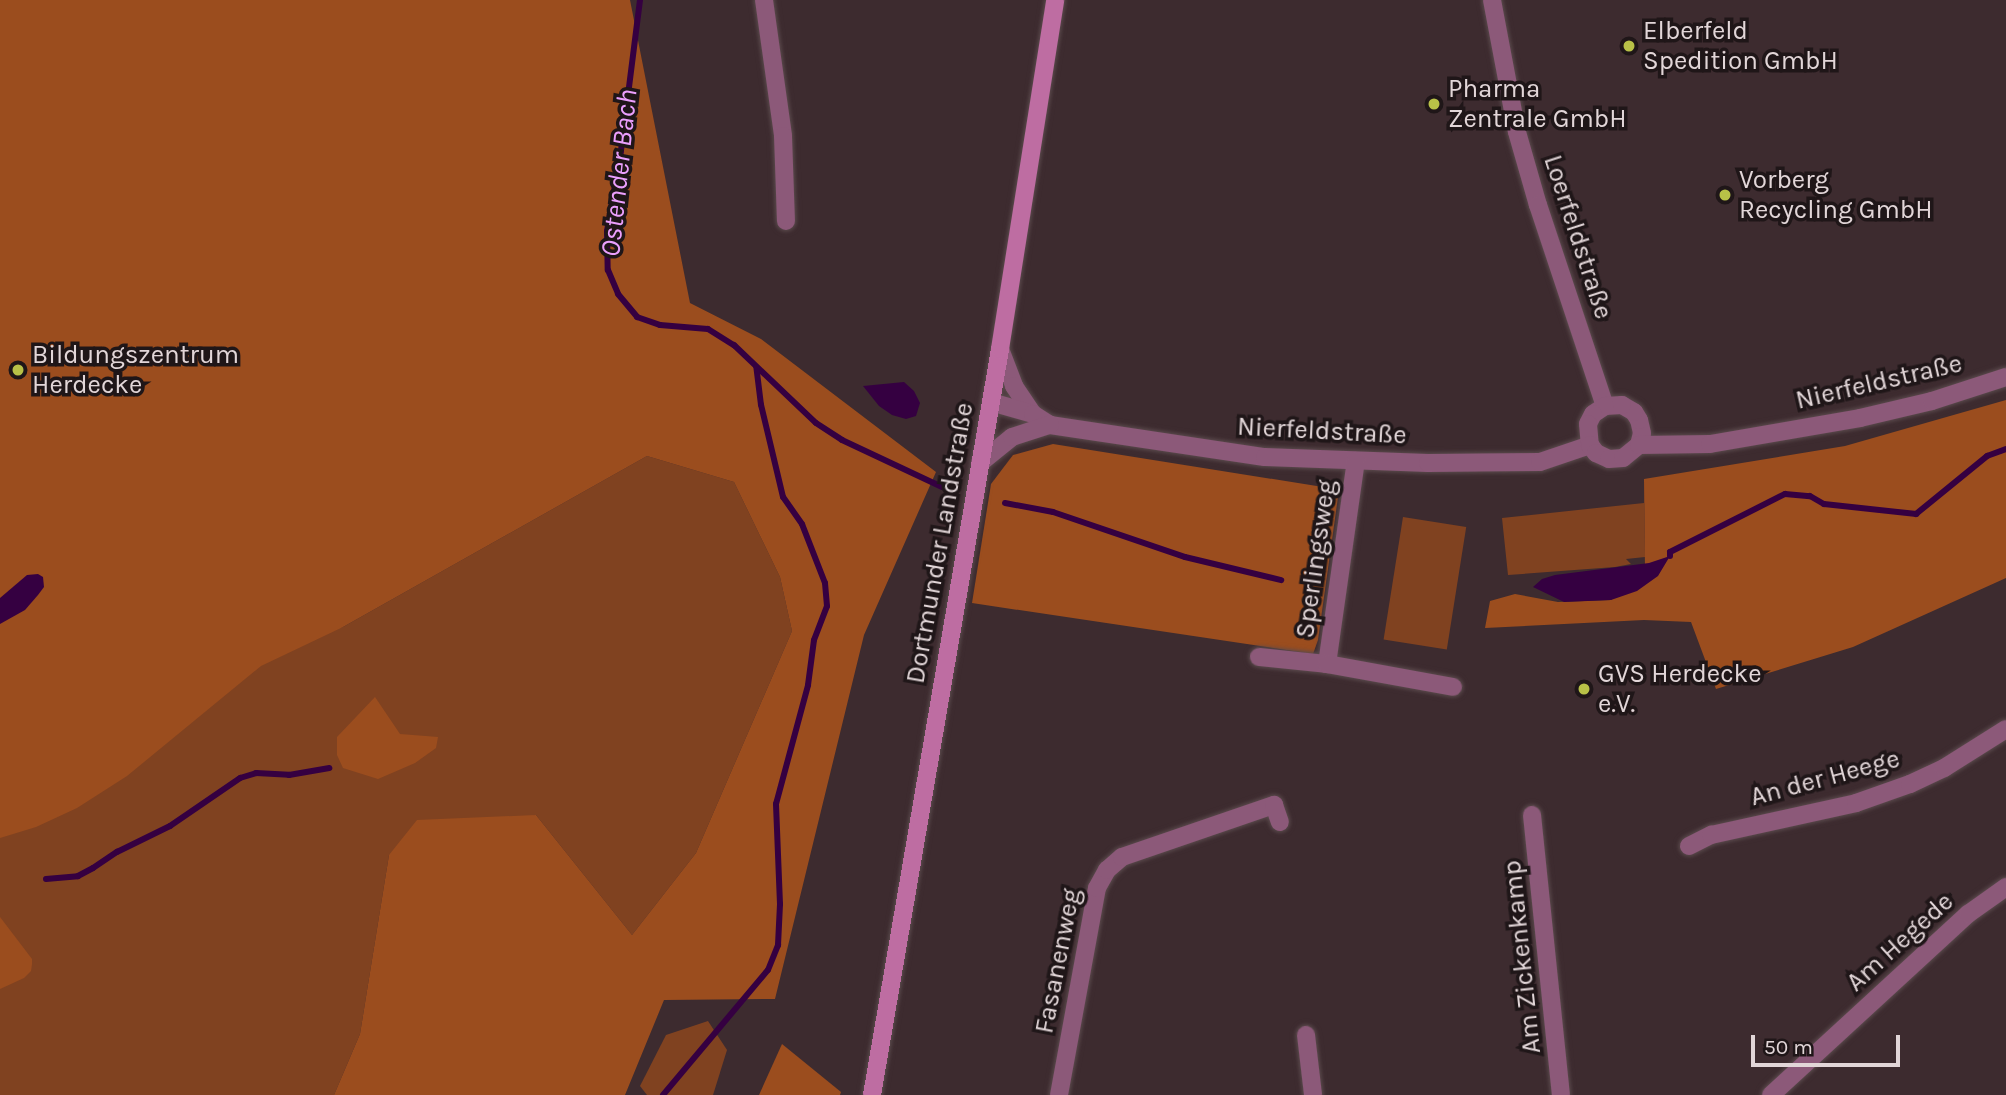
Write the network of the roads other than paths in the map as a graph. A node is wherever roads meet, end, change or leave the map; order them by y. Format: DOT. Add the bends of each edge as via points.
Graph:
graph roads {
  1 [pos="764,0"];
  2 [pos="1055,0"];
  3 [pos="1492,0"];
  4 [pos="786,221"];
  5 [pos="1000,349"];
  6 [pos="2006,377"];
  7 [pos="991,402"];
  8 [pos="1605,406"];
  9 [pos="1033,414"];
  10 [pos="1050,425"];
  11 [pos="1590,444"];
  12 [pos="1639,445"];
  13 [pos="1356,461"];
  14 [pos="980,463"];
  15 [pos="1259,657"];
  16 [pos="1327,664"];
  17 [pos="1453,687"];
  18 [pos="2006,729"];
  19 [pos="1532,815"];
  20 [pos="1280,822"];
  21 [pos="1689,846"];
  22 [pos="2006,887"];
  23 [pos="1306,1035"];
  24 [pos="872,1095"];
  25 [pos="1059,1095"];
  26 [pos="1313,1095"];
  27 [pos="1562,1095"];
  28 [pos="1771,1095"];
  1 -- 4 [label="street" via="783,136"];
  2 -- 5 [label="main road, Dortmunder Landstraße"];
  3 -- 8 [label="street, Loerfeldstraße" via="1517,132"];
  5 -- 7 [label="main road, Dortmunder Landstraße"];
  5 -- 9 [label="street, Nierfeldstraße" via="1014,386"];
  6 -- 12 [label="street, Nierfeldstraße" via="1932,401 1782,432 1710,444"];
  7 -- 9 [label="street, Nierfeldstraße"];
  7 -- 14 [label="main road, Dortmunder Landstraße"];
  8 -- 11 [label="street" via="1588,424"];
  8 -- 12 [label="street" via="1622,405 1634,412 1642,433"];
  9 -- 10 [label="street, Nierfeldstraße"];
  10 -- 13 [label="street, Nierfeldstraße" via="1265,457"];
  10 -- 14 [label="street, Nierfeldstraße" via="1012,437"];
  11 -- 12 [label="street, Nierfeldstraße" via="1609,459 1623,458"];
  11 -- 13 [label="street, Nierfeldstraße" via="1540,462"];
  13 -- 16 [label="street, Sperlingsweg"];
  14 -- 24 [label="main road, Dortmunder Landstraße"];
  15 -- 16 [label="street, Sperlingsweg"];
  16 -- 17 [label="street, Sperlingsweg"];
  18 -- 21 [label="street, An der Heege" via="1910,784 1829,810 1712,835"];
  19 -- 27 [label="street, Am Zickenkamp"];
  20 -- 25 [label="street, Fasanenweg" via="1274,805 1122,857 1107,870 1097,888"];
  22 -- 28 [label="street, Am Hegede" via="1968,914"];
  23 -- 26 [label="street"];
}
